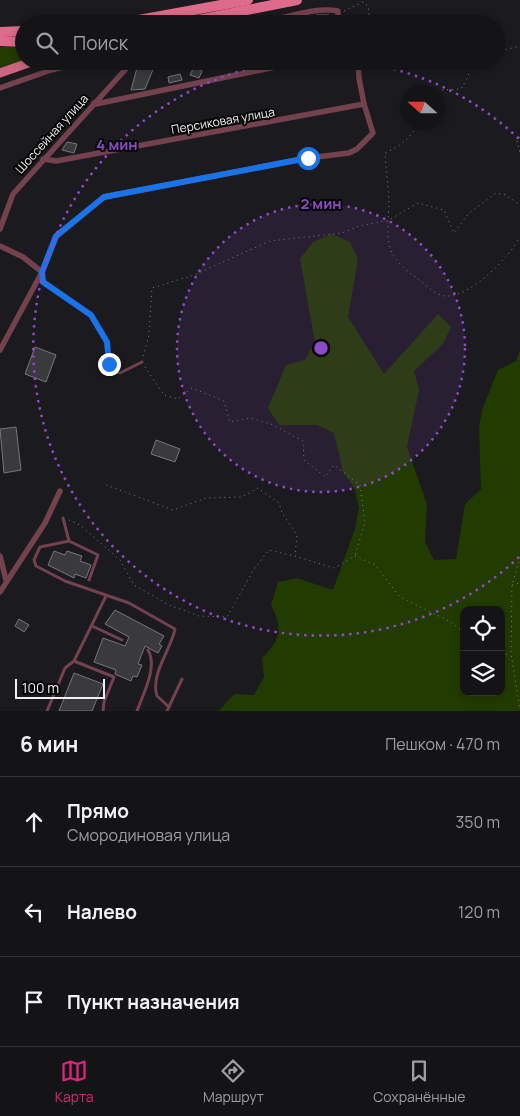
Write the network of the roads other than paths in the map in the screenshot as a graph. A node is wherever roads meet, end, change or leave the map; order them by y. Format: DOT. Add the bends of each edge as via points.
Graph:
graph roads {
  1 [pos="248,0"];
  2 [pos="296,0"];
  3 [pos="166,15"];
  4 [pos="222,15"];
  5 [pos="294,15"];
  6 [pos="338,15"];
  7 [pos="0,32"];
  8 [pos="15,32"];
  9 [pos="0,41"];
  10 [pos="15,42"];
  11 [pos="15,68"];
  12 [pos="51,70"];
  13 [pos="125,70"];
  14 [pos="262,70"];
  15 [pos="358,70"];
  16 [pos="0,73"];
  17 [pos="0,88"];
  18 [pos="94,103"];
  19 [pos="364,104"];
  20 [pos="43,159"];
  21 [pos="0,228"];
  22 [pos="0,246"];
  23 [pos="42,272"];
  24 [pos="0,350"];
  25 [pos="142,362"];
  26 [pos="60,491"];
  27 [pos="63,518"];
  28 [pos="69,541"];
  29 [pos="0,556"];
  30 [pos="6,580"];
  31 [pos="89,580"];
  32 [pos="0,592"];
  33 [pos="106,596"];
  34 [pos="92,626"];
  35 [pos="122,640"];
  36 [pos="148,650"];
  37 [pos="74,661"];
  38 [pos="182,679"];
  39 [pos="169,706"];
  40 [pos="47,711"];
  41 [pos="103,711"];
  42 [pos="137,711"];
  43 [pos="168,711"];
  1 -- 3 [label="highway"];
  2 -- 4 [label="highway"];
  5 -- 6 [label="street" via="338,11"];
  7 -- 8 [label="highway"];
  9 -- 10 [label="highway"];
  11 -- 16 [label="main road"];
  12 -- 17 [label="street"];
  13 -- 18 [label="street, Шоссейная улица"];
  14 -- 18 [label="street"];
  15 -- 19 [label="street"];
  18 -- 20 [label="street, Шоссейная улица"];
  19 -- 20 [label="street, Персиковая улица" via="56,161"];
  19 -- 23 [label="street" via="373,133 357,150 349,153 104,197 56,236"];
  20 -- 21 [label="street, Шоссейная улица" via="13,194"];
  22 -- 23 [label="street"];
  23 -- 24 [label="street"];
  23 -- 25 [label="lane" via="43,282 91,315 107,342 109,364 114,372"];
  26 -- 30 [label="street" via="45,522"];
  27 -- 28 [label="lane"];
  28 -- 31 [label="lane" via="98,555"];
  28 -- 33 [label="lane" via="40,547 34,560 36,566 50,575"];
  29 -- 30 [label="street"];
  30 -- 32 [label="street"];
  33 -- 34 [label="lane"];
  33 -- 39 [label="lane" via="129,603 176,629 156,685 157,696"];
  34 -- 35 [label="lane"];
  34 -- 37 [label="lane"];
  36 -- 42 [label="lane" via="152,661"];
  37 -- 40 [label="lane" via="65,668"];
  37 -- 41 [label="lane" via="114,677"];
  38 -- 39 [label="lane"];
  39 -- 43 [label="lane"];
}
